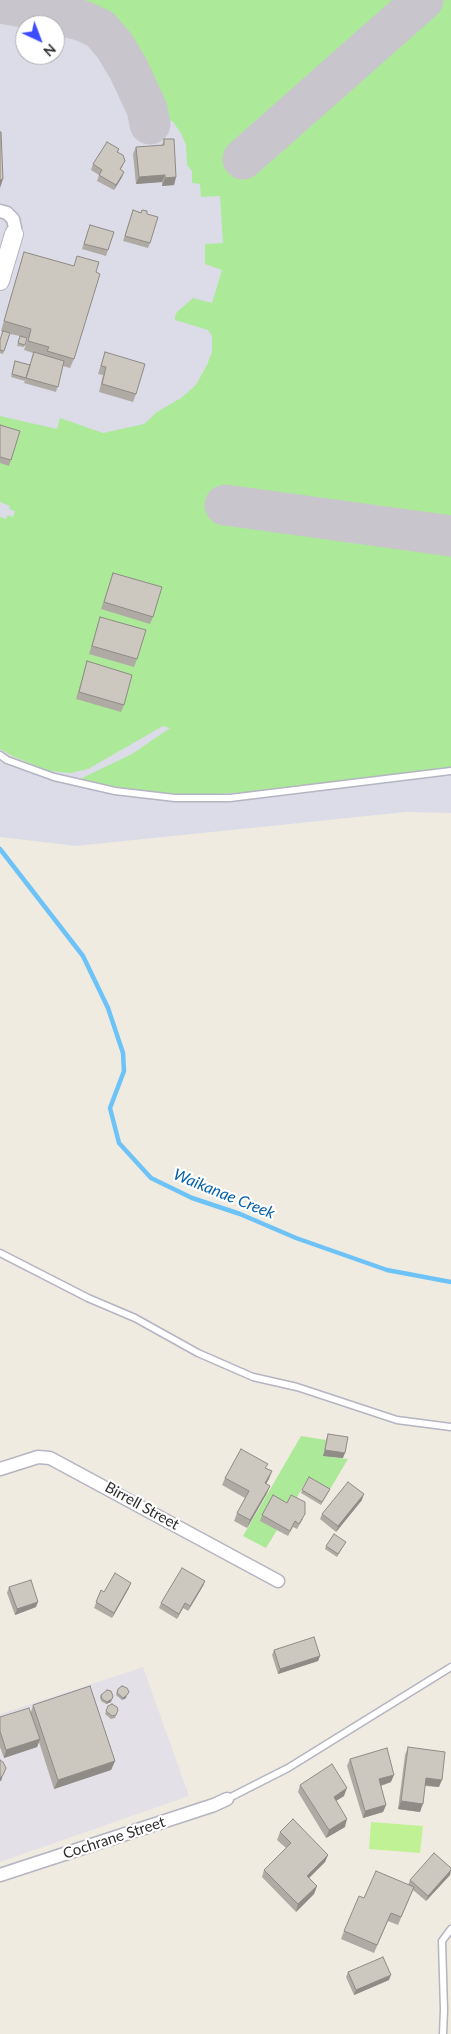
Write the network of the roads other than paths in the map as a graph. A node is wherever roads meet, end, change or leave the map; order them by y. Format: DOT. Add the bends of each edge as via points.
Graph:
graph roads {
  1 [pos="0,211"];
  2 [pos="14,234"];
  3 [pos="0,281"];
  4 [pos="0,756"];
  5 [pos="451,772"];
  6 [pos="0,1253"];
  7 [pos="451,1427"];
  8 [pos="0,1470"];
  9 [pos="278,1581"];
  10 [pos="451,1667"];
  11 [pos="227,1799"];
  12 [pos="0,1875"];
  13 [pos="451,1929"];
  14 [pos="443,2034"];
  1 -- 2 [label="street" via="13,220"];
  2 -- 3 [label="street"];
  4 -- 5 [label="lane" via="54,777 115,791 175,798 230,798"];
  6 -- 7 [label="lane" via="135,1318 198,1353 253,1376 397,1420"];
  8 -- 9 [label="street, Birrell Street" via="38,1457 50,1458"];
  10 -- 11 [label="lane" via="288,1768"];
  11 -- 12 [label="street, Cochrane Street"];
  13 -- 14 [label="lane" via="442,1942"];
}
